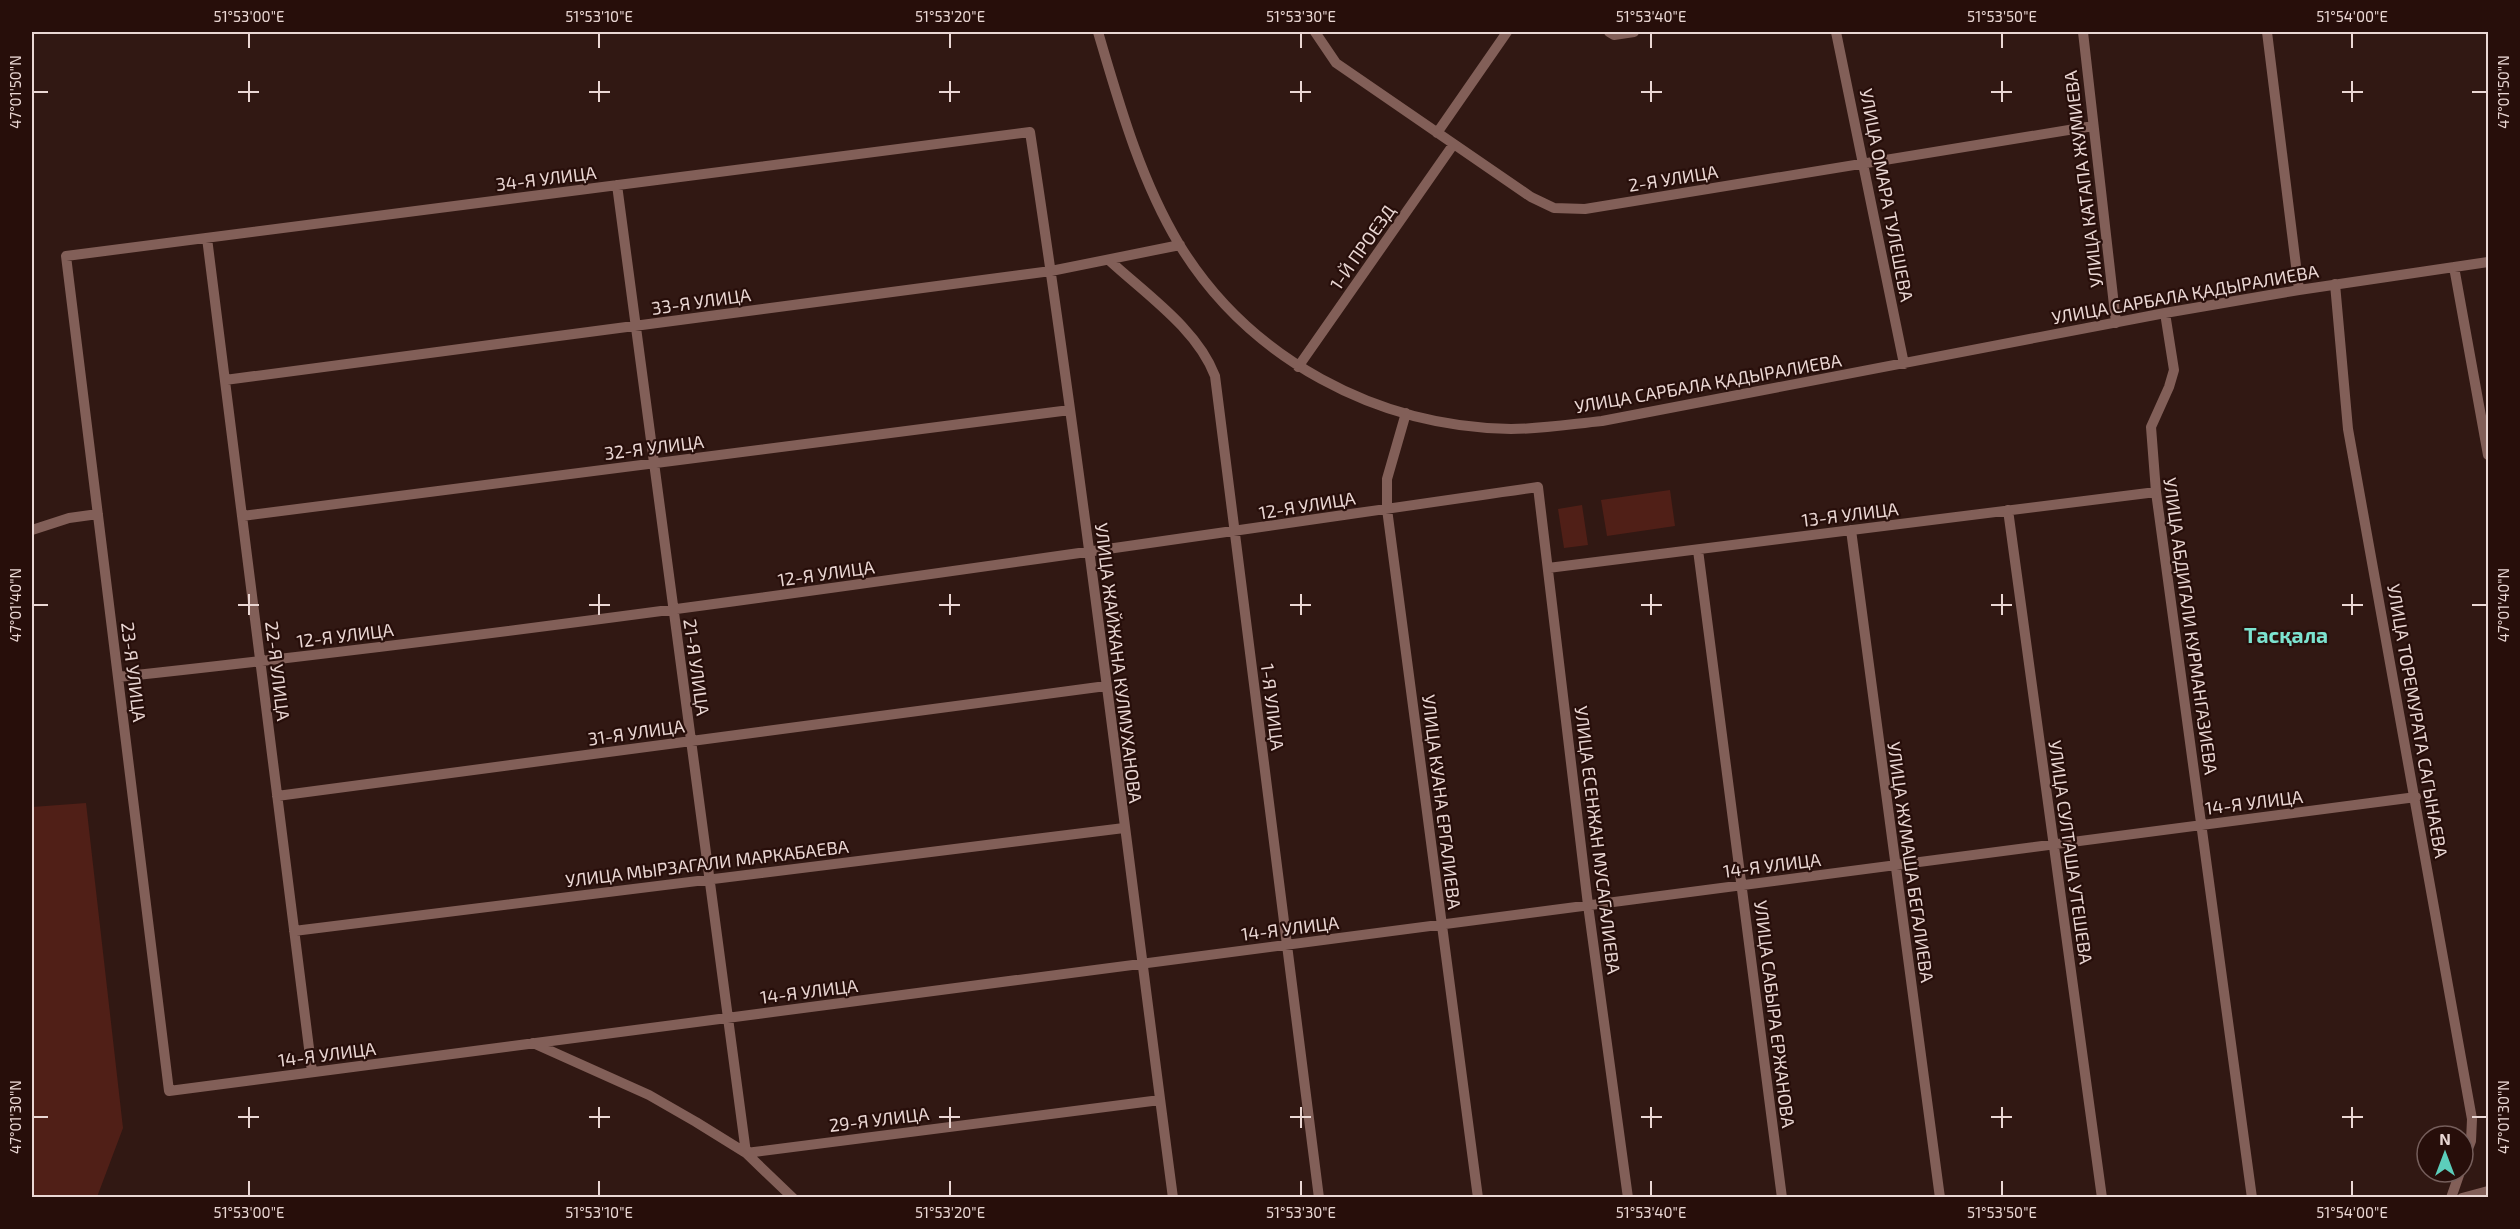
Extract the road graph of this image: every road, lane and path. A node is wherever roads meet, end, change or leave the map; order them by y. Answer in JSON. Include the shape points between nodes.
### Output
{"nodes":[{"id":1,"x":1098,"y":32,"type":"edge"},
{"id":2,"x":1315,"y":32,"type":"edge"},
{"id":3,"x":1507,"y":32,"type":"edge"},
{"id":4,"x":1609,"y":32,"type":"edge"},
{"id":5,"x":1634,"y":32,"type":"edge"},
{"id":6,"x":1836,"y":32,"type":"edge"},
{"id":7,"x":2083,"y":32,"type":"edge"},
{"id":8,"x":2267,"y":32,"type":"edge"},
{"id":9,"x":2093,"y":126,"type":"junction"},
{"id":10,"x":1030,"y":132,"type":"joint"},
{"id":11,"x":1437,"y":133,"type":"junction"},
{"id":12,"x":1453,"y":145,"type":"junction"},
{"id":13,"x":1865,"y":164,"type":"junction"},
{"id":14,"x":617,"y":185,"type":"junction"},
{"id":15,"x":207,"y":238,"type":"junction"},
{"id":16,"x":1180,"y":245,"type":"junction"},
{"id":17,"x":66,"y":256,"type":"joint"},
{"id":18,"x":1110,"y":261,"type":"junction"},
{"id":19,"x":2488,"y":262,"type":"edge"},
{"id":20,"x":2454,"y":267,"type":"junction"},
{"id":21,"x":1051,"y":271,"type":"junction"},
{"id":22,"x":2335,"y":284,"type":"junction"},
{"id":23,"x":2299,"y":290,"type":"junction"},
{"id":24,"x":2165,"y":313,"type":"junction"},
{"id":25,"x":2116,"y":323,"type":"junction"},
{"id":26,"x":636,"y":327,"type":"junction"},
{"id":27,"x":1904,"y":364,"type":"junction"},
{"id":28,"x":1298,"y":368,"type":"junction"},
{"id":29,"x":225,"y":380,"type":"junction"},
{"id":30,"x":1070,"y":410,"type":"junction"},
{"id":31,"x":1406,"y":412,"type":"junction"},
{"id":32,"x":2488,"y":455,"type":"edge"},
{"id":33,"x":654,"y":464,"type":"junction"},
{"id":34,"x":1538,"y":487,"type":"joint"},
{"id":35,"x":2156,"y":492,"type":"junction"},
{"id":36,"x":1387,"y":509,"type":"junction"},
{"id":37,"x":2008,"y":510,"type":"junction"},
{"id":38,"x":98,"y":514,"type":"junction"},
{"id":39,"x":242,"y":516,"type":"junction"},
{"id":40,"x":32,"y":530,"type":"edge"},
{"id":41,"x":1851,"y":530,"type":"junction"},
{"id":42,"x":1235,"y":533,"type":"junction"},
{"id":43,"x":1698,"y":549,"type":"junction"},
{"id":44,"x":1089,"y":554,"type":"junction"},
{"id":45,"x":1548,"y":568,"type":"junction"},
{"id":46,"x":673,"y":610,"type":"junction"},
{"id":47,"x":260,"y":662,"type":"junction"},
{"id":48,"x":118,"y":677,"type":"junction"},
{"id":49,"x":1106,"y":686,"type":"junction"},
{"id":50,"x":690,"y":741,"type":"junction"},
{"id":51,"x":277,"y":796,"type":"junction"},
{"id":52,"x":2416,"y":797,"type":"junction"},
{"id":53,"x":2201,"y":825,"type":"junction"},
{"id":54,"x":1124,"y":828,"type":"junction"},
{"id":55,"x":2054,"y":845,"type":"junction"},
{"id":56,"x":1894,"y":866,"type":"junction"},
{"id":57,"x":709,"y":880,"type":"junction"},
{"id":58,"x":1742,"y":885,"type":"junction"},
{"id":59,"x":1588,"y":905,"type":"junction"},
{"id":60,"x":1442,"y":925,"type":"junction"},
{"id":61,"x":294,"y":931,"type":"junction"},
{"id":62,"x":1286,"y":945,"type":"junction"},
{"id":63,"x":1143,"y":964,"type":"junction"},
{"id":64,"x":727,"y":1018,"type":"junction"},
{"id":65,"x":533,"y":1043,"type":"junction"},
{"id":66,"x":312,"y":1072,"type":"junction"},
{"id":67,"x":169,"y":1091,"type":"joint"},
{"id":68,"x":1160,"y":1100,"type":"junction"},
{"id":69,"x":2472,"y":1124,"type":"edge"},
{"id":70,"x":746,"y":1153,"type":"junction"},
{"id":71,"x":2488,"y":1191,"type":"edge"},
{"id":72,"x":793,"y":1197,"type":"edge"},
{"id":73,"x":1173,"y":1197,"type":"edge"},
{"id":74,"x":1318,"y":1197,"type":"edge"},
{"id":75,"x":1478,"y":1197,"type":"edge"},
{"id":76,"x":1628,"y":1197,"type":"edge"},
{"id":77,"x":1782,"y":1197,"type":"edge"},
{"id":78,"x":1940,"y":1197,"type":"edge"},
{"id":79,"x":2102,"y":1197,"type":"edge"},
{"id":80,"x":2252,"y":1197,"type":"edge"},
{"id":81,"x":2462,"y":1197,"type":"edge"}],
"edges":[{"from":1,"to":16,"type":"street","name":"УЛИЦА САРБАЛА ҚАДЫРАЛИЕВА","via":[[1151,190]]},
{"from":2,"to":11,"type":"street","name":"2-Я УЛИЦА","via":[[1336,63]]},
{"from":3,"to":11,"type":"street"},
{"from":4,"to":5,"type":"street"},
{"from":6,"to":13,"type":"street","name":"УЛИЦА ОМАРА ТУЛЕШЕВА"},
{"from":7,"to":9,"type":"street","name":"УЛИЦА КАТАПА ЖУМИЕВА"},
{"from":8,"to":23,"type":"street"},
{"from":9,"to":13,"type":"street","name":"2-Я УЛИЦА"},
{"from":9,"to":25,"type":"street","name":"УЛИЦА КАТАПА ЖУМИЕВА"},
{"from":10,"to":14,"type":"street","name":"34-Я УЛИЦА"},
{"from":10,"to":21,"type":"street","name":"УЛИЦА ЖАЙЖАНА КУЛМУХАНОВА"},
{"from":11,"to":12,"type":"street","name":"2-Я УЛИЦА"},
{"from":12,"to":13,"type":"street","name":"2-Я УЛИЦА","via":[[1531,197],[1554,208],[1575,209]]},
{"from":12,"to":28,"type":"street","name":"1-Й ПРОЕЗД"},
{"from":13,"to":27,"type":"street","name":"УЛИЦА ОМАРА ТУЛЕШЕВА"},
{"from":14,"to":15,"type":"street","name":"34-Я УЛИЦА"},
{"from":14,"to":26,"type":"street","name":"21-Я УЛИЦА"},
{"from":15,"to":17,"type":"street","name":"34-Я УЛИЦА"},
{"from":15,"to":29,"type":"street","name":"22-Я УЛИЦА"},
{"from":16,"to":18,"type":"street","name":"33-Я УЛИЦА"},
{"from":16,"to":28,"type":"street","name":"УЛИЦА САРБАЛА ҚАДЫРАЛИЕВА","via":[[1235,314]]},
{"from":17,"to":38,"type":"street","name":"23-Я УЛИЦА"},
{"from":18,"to":21,"type":"street","name":"33-Я УЛИЦА"},
{"from":18,"to":42,"type":"street","name":"1-Я УЛИЦА","via":[[1207,355],[1215,376]]},
{"from":19,"to":20,"type":"street","name":"УЛИЦА САРБАЛА ҚАДЫРАЛИЕВА"},
{"from":20,"to":22,"type":"street","name":"УЛИЦА САРБАЛА ҚАДЫРАЛИЕВА"},
{"from":20,"to":32,"type":"street"},
{"from":21,"to":26,"type":"street","name":"33-Я УЛИЦА"},
{"from":21,"to":30,"type":"street","name":"УЛИЦА ЖАЙЖАНА КУЛМУХАНОВА"},
{"from":22,"to":23,"type":"street","name":"УЛИЦА САРБАЛА ҚАДЫРАЛИЕВА"},
{"from":22,"to":52,"type":"street","name":"УЛИЦА ТОРЕМУРАТА САГЫНАЕВА","via":[[2348,429]]},
{"from":23,"to":24,"type":"street","name":"УЛИЦА САРБАЛА ҚАДЫРАЛИЕВА"},
{"from":24,"to":25,"type":"street","name":"УЛИЦА САРБАЛА ҚАДЫРАЛИЕВА"},
{"from":24,"to":35,"type":"street","name":"УЛИЦА АБДИГАЛИ КУРМАНГАЗИЕВА","via":[[2174,370],[2151,427]]},
{"from":25,"to":27,"type":"street","name":"УЛИЦА САРБАЛА ҚАДЫРАЛИЕВА"},
{"from":26,"to":29,"type":"street","name":"33-Я УЛИЦА"},
{"from":26,"to":33,"type":"street","name":"21-Я УЛИЦА"},
{"from":27,"to":31,"type":"street","name":"УЛИЦА САРБАЛА ҚАДЫРАЛИЕВА","via":[[1602,421],[1512,429],[1466,426]]},
{"from":28,"to":31,"type":"street","name":"УЛИЦА САРБАЛА ҚАДЫРАЛИЕВА","via":[[1352,395]]},
{"from":29,"to":39,"type":"street","name":"22-Я УЛИЦА"},
{"from":30,"to":33,"type":"street","name":"32-Я УЛИЦА"},
{"from":30,"to":44,"type":"street","name":"УЛИЦА ЖАЙЖАНА КУЛМУХАНОВА"},
{"from":31,"to":36,"type":"street","name":"УЛИЦА КУАНА ЕРГАЛИЕВА","via":[[1387,479]]},
{"from":33,"to":39,"type":"street","name":"32-Я УЛИЦА"},
{"from":33,"to":46,"type":"street","name":"21-Я УЛИЦА"},
{"from":34,"to":36,"type":"street","name":"12-Я УЛИЦА"},
{"from":34,"to":45,"type":"street","name":"УЛИЦА ЕСЕНЖАН МУСАГАЛИЕВА"},
{"from":35,"to":37,"type":"street","name":"13-Я УЛИЦА"},
{"from":35,"to":53,"type":"street","name":"УЛИЦА АБДИГАЛИ КУРМАНГАЗИЕВА"},
{"from":36,"to":42,"type":"street","name":"12-Я УЛИЦА"},
{"from":36,"to":60,"type":"street","name":"УЛИЦА КУАНА ЕРГАЛИЕВА"},
{"from":37,"to":41,"type":"street","name":"13-Я УЛИЦА"},
{"from":37,"to":55,"type":"street","name":"УЛИЦА СУЛТАША УТЕШЕВА"},
{"from":38,"to":40,"type":"street"},
{"from":38,"to":48,"type":"street","name":"23-Я УЛИЦА"},
{"from":39,"to":47,"type":"street","name":"22-Я УЛИЦА"},
{"from":41,"to":43,"type":"street","name":"13-Я УЛИЦА"},
{"from":41,"to":56,"type":"street","name":"УЛИЦА ЖУМАША БЕГАЛИЕВА"},
{"from":42,"to":44,"type":"street","name":"12-Я УЛИЦА"},
{"from":42,"to":62,"type":"street","name":"1-Я УЛИЦА"},
{"from":43,"to":45,"type":"street","name":"13-Я УЛИЦА"},
{"from":43,"to":58,"type":"street","name":"УЛИЦА САБЫРА ЕРЖАНОВА"},
{"from":44,"to":46,"type":"street","name":"12-Я УЛИЦА"},
{"from":44,"to":49,"type":"street","name":"УЛИЦА ЖАЙЖАНА КУЛМУХАНОВА"},
{"from":45,"to":59,"type":"street","name":"УЛИЦА ЕСЕНЖАН МУСАГАЛИЕВА"},
{"from":46,"to":47,"type":"street","name":"12-Я УЛИЦА"},
{"from":46,"to":50,"type":"street","name":"21-Я УЛИЦА"},
{"from":47,"to":48,"type":"street","name":"12-Я УЛИЦА"},
{"from":47,"to":51,"type":"street","name":"22-Я УЛИЦА"},
{"from":48,"to":67,"type":"street","name":"23-Я УЛИЦА"},
{"from":49,"to":50,"type":"street","name":"31-Я УЛИЦА"},
{"from":49,"to":54,"type":"street","name":"УЛИЦА ЖАЙЖАНА КУЛМУХАНОВА"},
{"from":50,"to":51,"type":"street","name":"31-Я УЛИЦА"},
{"from":50,"to":57,"type":"street","name":"21-Я УЛИЦА"},
{"from":51,"to":61,"type":"street","name":"22-Я УЛИЦА"},
{"from":52,"to":53,"type":"street","name":"14-Я УЛИЦА"},
{"from":52,"to":69,"type":"street","name":"УЛИЦА ТОРЕМУРАТА САГЫНАЕВА"},
{"from":53,"to":55,"type":"street","name":"14-Я УЛИЦА"},
{"from":53,"to":80,"type":"street","name":"УЛИЦА АБДИГАЛИ КУРМАНГАЗИЕВА"},
{"from":54,"to":57,"type":"street","name":"УЛИЦА МЫРЗАГАЛИ МАРКАБАЕВА"},
{"from":54,"to":63,"type":"street","name":"УЛИЦА ЖАЙЖАНА КУЛМУХАНОВА"},
{"from":55,"to":56,"type":"street","name":"14-Я УЛИЦА"},
{"from":55,"to":79,"type":"street","name":"УЛИЦА СУЛТАША УТЕШЕВА"},
{"from":56,"to":58,"type":"street","name":"14-Я УЛИЦА"},
{"from":56,"to":78,"type":"street","name":"УЛИЦА ЖУМАША БЕГАЛИЕВА"},
{"from":57,"to":61,"type":"street","name":"УЛИЦА МЫРЗАГАЛИ МАРКАБАЕВА"},
{"from":57,"to":64,"type":"street","name":"21-Я УЛИЦА"},
{"from":58,"to":59,"type":"street","name":"14-Я УЛИЦА"},
{"from":58,"to":77,"type":"street","name":"УЛИЦА САБЫРА ЕРЖАНОВА"},
{"from":59,"to":60,"type":"street","name":"14-Я УЛИЦА"},
{"from":59,"to":76,"type":"street","name":"УЛИЦА ЕСЕНЖАН МУСАГАЛИЕВА"},
{"from":60,"to":62,"type":"street","name":"14-Я УЛИЦА"},
{"from":60,"to":75,"type":"street","name":"УЛИЦА КУАНА ЕРГАЛИЕВА"},
{"from":61,"to":66,"type":"street","name":"22-Я УЛИЦА"},
{"from":62,"to":63,"type":"street","name":"14-Я УЛИЦА"},
{"from":62,"to":74,"type":"street","name":"1-Я УЛИЦА"},
{"from":63,"to":64,"type":"street","name":"14-Я УЛИЦА"},
{"from":63,"to":68,"type":"street","name":"УЛИЦА ЖАЙЖАНА КУЛМУХАНОВА"},
{"from":64,"to":65,"type":"street","name":"14-Я УЛИЦА"},
{"from":64,"to":70,"type":"street","name":"21-Я УЛИЦА"},
{"from":65,"to":66,"type":"street","name":"14-Я УЛИЦА"},
{"from":65,"to":70,"type":"street","via":[[649,1095]]},
{"from":66,"to":67,"type":"street","name":"14-Я УЛИЦА"},
{"from":68,"to":70,"type":"street","name":"29-Я УЛИЦА"},
{"from":68,"to":73,"type":"street","name":"УЛИЦА ЖАЙЖАНА КУЛМУХАНОВА"},
{"from":70,"to":72,"type":"street"},
{"from":71,"to":81,"type":"street"}]}
